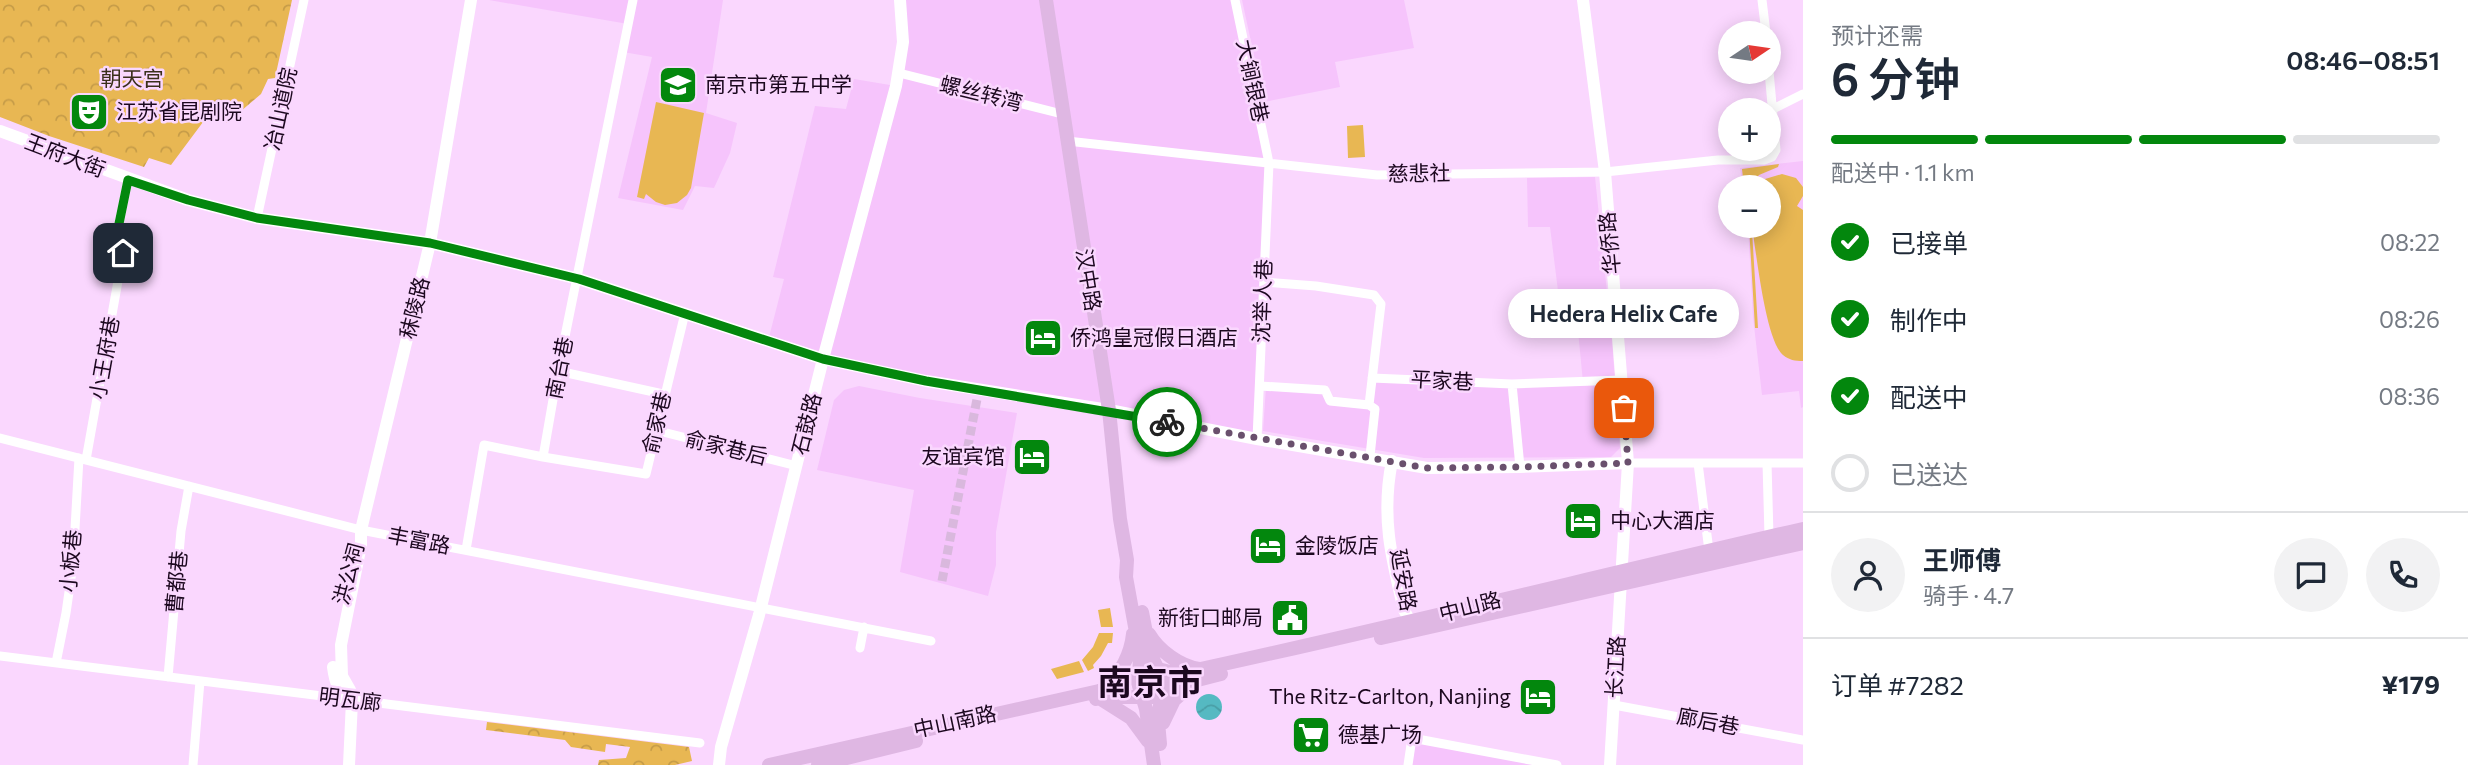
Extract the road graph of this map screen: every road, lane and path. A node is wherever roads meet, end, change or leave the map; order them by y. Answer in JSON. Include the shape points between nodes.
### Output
{"nodes":[{"id":1,"x":304,"y":0,"type":"edge"},
{"id":2,"x":471,"y":0,"type":"edge"},
{"id":3,"x":633,"y":0,"type":"edge"},
{"id":4,"x":900,"y":0,"type":"edge"},
{"id":5,"x":1046,"y":0,"type":"edge"},
{"id":6,"x":1235,"y":0,"type":"edge"},
{"id":7,"x":1583,"y":0,"type":"edge"},
{"id":8,"x":1762,"y":0,"type":"edge"},
{"id":9,"x":1765,"y":21,"type":"edge"},
{"id":10,"x":899,"y":73,"type":"junction"},
{"id":11,"x":1803,"y":94,"type":"edge"},
{"id":12,"x":1781,"y":105,"type":"edge"},
{"id":13,"x":1062,"y":114,"type":"junction"},
{"id":14,"x":0,"y":131,"type":"edge"},
{"id":15,"x":1067,"y":141,"type":"junction"},
{"id":16,"x":1718,"y":160,"type":"edge"},
{"id":17,"x":1269,"y":163,"type":"junction"},
{"id":18,"x":1605,"y":172,"type":"junction"},
{"id":19,"x":128,"y":180,"type":"junction"},
{"id":20,"x":257,"y":218,"type":"junction"},
{"id":21,"x":430,"y":243,"type":"junction"},
{"id":22,"x":579,"y":279,"type":"junction"},
{"id":23,"x":1264,"y":282,"type":"junction"},
{"id":24,"x":685,"y":313,"type":"junction"},
{"id":25,"x":823,"y":359,"type":"junction"},
{"id":26,"x":558,"y":371,"type":"junction"},
{"id":27,"x":1372,"y":378,"type":"junction"},
{"id":28,"x":1622,"y":380,"type":"junction"},
{"id":29,"x":1512,"y":384,"type":"junction"},
{"id":30,"x":1260,"y":386,"type":"junction"},
{"id":31,"x":663,"y":394,"type":"junction"},
{"id":32,"x":1369,"y":405,"type":"junction"},
{"id":33,"x":1109,"y":411,"type":"junction"},
{"id":34,"x":655,"y":430,"type":"junction"},
{"id":35,"x":0,"y":438,"type":"edge"},
{"id":36,"x":1257,"y":439,"type":"junction"},
{"id":37,"x":1370,"y":456,"type":"junction"},
{"id":38,"x":543,"y":457,"type":"junction"},
{"id":39,"x":83,"y":459,"type":"junction"},
{"id":40,"x":1392,"y":461,"type":"junction"},
{"id":41,"x":1628,"y":463,"type":"junction"},
{"id":42,"x":1698,"y":463,"type":"junction"},
{"id":43,"x":1767,"y":463,"type":"junction"},
{"id":44,"x":1803,"y":463,"type":"edge"},
{"id":45,"x":797,"y":466,"type":"junction"},
{"id":46,"x":1520,"y":467,"type":"junction"},
{"id":47,"x":189,"y":486,"type":"junction"},
{"id":48,"x":1803,"y":529,"type":"edge"},
{"id":49,"x":361,"y":530,"type":"junction"},
{"id":50,"x":1769,"y":536,"type":"junction"},
{"id":51,"x":1803,"y":543,"type":"edge"},
{"id":52,"x":466,"y":550,"type":"junction"},
{"id":53,"x":1709,"y":551,"type":"junction"},
{"id":54,"x":1622,"y":577,"type":"junction"},
{"id":55,"x":761,"y":606,"type":"junction"},
{"id":56,"x":1410,"y":621,"type":"junction"},
{"id":57,"x":1139,"y":624,"type":"junction"},
{"id":58,"x":864,"y":627,"type":"junction"},
{"id":59,"x":931,"y":641,"type":"dead end"},
{"id":60,"x":860,"y":648,"type":"dead end"},
{"id":61,"x":0,"y":656,"type":"edge"},
{"id":62,"x":56,"y":663,"type":"junction"},
{"id":63,"x":1202,"y":674,"type":"junction"},
{"id":64,"x":1138,"y":675,"type":"junction"},
{"id":65,"x":168,"y":677,"type":"junction"},
{"id":66,"x":200,"y":681,"type":"junction"},
{"id":67,"x":1156,"y":687,"type":"junction"},
{"id":68,"x":1099,"y":695,"type":"junction"},
{"id":69,"x":352,"y":701,"type":"junction"},
{"id":70,"x":1614,"y":705,"type":"junction"},
{"id":71,"x":1803,"y":740,"type":"edge"},
{"id":72,"x":700,"y":743,"type":"dead end"},
{"id":73,"x":1156,"y":746,"type":"junction"},
{"id":74,"x":854,"y":761,"type":"edge"},
{"id":75,"x":1525,"y":762,"type":"edge"},
{"id":76,"x":193,"y":765,"type":"edge"},
{"id":77,"x":349,"y":765,"type":"edge"},
{"id":78,"x":719,"y":765,"type":"edge"},
{"id":79,"x":769,"y":765,"type":"edge"},
{"id":80,"x":818,"y":765,"type":"edge"},
{"id":81,"x":1154,"y":765,"type":"edge"},
{"id":82,"x":1163,"y":765,"type":"edge"},
{"id":83,"x":1408,"y":765,"type":"edge"},
{"id":84,"x":1558,"y":765,"type":"edge"},
{"id":85,"x":1610,"y":765,"type":"edge"}],
"edges":[{"from":1,"to":20,"type":"street","name":"冶山道院"},
{"from":2,"to":21,"type":"street","name":"秣陵路"},
{"from":3,"to":22,"type":"street","name":"南台巷"},
{"from":4,"to":10,"type":"street","name":"石鼓路","via":[[903,42]]},
{"from":5,"to":13,"type":"main road","name":"汉中路"},
{"from":6,"to":17,"type":"street","name":"大锏银巷"},
{"from":7,"to":18,"type":"street","name":"华侨路"},
{"from":8,"to":9,"type":"street"},
{"from":10,"to":13,"type":"street","name":"螺丝转湾"},
{"from":10,"to":25,"type":"street","name":"石鼓路"},
{"from":11,"to":12,"type":"street"},
{"from":13,"to":15,"type":"main road","name":"汉中路"},
{"from":14,"to":19,"type":"street","name":"王府大街"},
{"from":15,"to":17,"type":"street","name":"慈悲社"},
{"from":15,"to":33,"type":"main road","name":"汉中路"},
{"from":16,"to":18,"type":"street","name":"慈悲社"},
{"from":17,"to":18,"type":"street","name":"慈悲社","via":[[1377,175]]},
{"from":17,"to":23,"type":"street","name":"沈举人巷"},
{"from":18,"to":28,"type":"street","name":"华侨路"},
{"from":19,"to":20,"type":"street","name":"王府大街"},
{"from":19,"to":39,"type":"street","name":"小王府巷","via":[[114,248],[123,253]]},
{"from":20,"to":21,"type":"street","name":"王府大街"},
{"from":21,"to":22,"type":"street","name":"王府大街"},
{"from":21,"to":49,"type":"street","name":"秣陵路"},
{"from":22,"to":24,"type":"street","name":"王府大街"},
{"from":22,"to":26,"type":"street","name":"南台巷"},
{"from":23,"to":27,"type":"street","via":[[1374,295],[1381,304]]},
{"from":23,"to":30,"type":"street","name":"沈举人巷"},
{"from":24,"to":25,"type":"street","name":"王府大街"},
{"from":24,"to":31,"type":"street","name":"俞家巷"},
{"from":25,"to":33,"type":"street","name":"王府大街","via":[[978,394]]},
{"from":25,"to":45,"type":"street","name":"石鼓路"},
{"from":26,"to":31,"type":"street"},
{"from":26,"to":38,"type":"street","name":"南台巷"},
{"from":27,"to":29,"type":"street","name":"平家巷"},
{"from":27,"to":32,"type":"street"},
{"from":28,"to":29,"type":"street","name":"平家巷"},
{"from":28,"to":41,"type":"street","name":"华侨路"},
{"from":29,"to":46,"type":"street"},
{"from":30,"to":32,"type":"street","via":[[1325,390],[1330,401]]},
{"from":30,"to":36,"type":"street","name":"沈举人巷"},
{"from":31,"to":34,"type":"street","name":"俞家巷"},
{"from":32,"to":37,"type":"street","via":[[1375,409]]},
{"from":33,"to":36,"type":"street","name":"王府大街"},
{"from":33,"to":57,"type":"main road","name":"汉中路","via":[[1120,519],[1127,560],[1135,575]]},
{"from":34,"to":38,"type":"street","name":"俞家巷","via":[[646,474]]},
{"from":34,"to":45,"type":"street","name":"俞家巷后"},
{"from":35,"to":39,"type":"street","name":"丰富路"},
{"from":36,"to":37,"type":"street","name":"王府大街"},
{"from":37,"to":40,"type":"street","name":"王府大街"},
{"from":38,"to":52,"type":"street","via":[[484,445]]},
{"from":39,"to":47,"type":"street","name":"丰富路"},
{"from":39,"to":62,"type":"street","name":"小板巷","via":[[73,564]]},
{"from":40,"to":46,"type":"street","name":"王府大街","via":[[1427,468]]},
{"from":40,"to":56,"type":"street","name":"延安路","via":[[1397,478],[1395,536]]},
{"from":41,"to":42,"type":"street"},
{"from":41,"to":46,"type":"street","name":"王府大街"},
{"from":41,"to":54,"type":"street","name":"华侨路"},
{"from":42,"to":43,"type":"street"},
{"from":42,"to":53,"type":"street"},
{"from":43,"to":44,"type":"street"},
{"from":43,"to":50,"type":"street"},
{"from":45,"to":55,"type":"street","name":"石鼓路"},
{"from":47,"to":49,"type":"street","name":"丰富路"},
{"from":47,"to":65,"type":"street","name":"曹都巷"},
{"from":48,"to":50,"type":"main road","name":"中山路"},
{"from":49,"to":52,"type":"street","name":"丰富路"},
{"from":49,"to":69,"type":"street","name":"洪公祠","via":[[341,645],[342,676]]},
{"from":50,"to":53,"type":"main road","name":"中山路"},
{"from":51,"to":54,"type":"main road","name":"中山路"},
{"from":52,"to":55,"type":"street","name":"丰富路"},
{"from":53,"to":54,"type":"main road","name":"中山路"},
{"from":54,"to":56,"type":"main road","name":"中山路"},
{"from":54,"to":63,"type":"main road","name":"中山路"},
{"from":54,"to":70,"type":"street","name":"长江路"},
{"from":55,"to":58,"type":"street","name":"丰富路"},
{"from":55,"to":78,"type":"street","name":"石鼓路"},
{"from":56,"to":63,"type":"main road","name":"中山路"},
{"from":57,"to":63,"type":"main road","via":[[1160,648]]},
{"from":57,"to":64,"type":"main road","name":"汉中路"},
{"from":57,"to":67,"type":"main road","name":"汉中路"},
{"from":57,"to":68,"type":"main road","via":[[1129,655]]},
{"from":58,"to":59,"type":"street","name":"丰富路"},
{"from":58,"to":60,"type":"street"},
{"from":61,"to":62,"type":"street","name":"明瓦廊"},
{"from":62,"to":65,"type":"street","name":"明瓦廊"},
{"from":63,"to":67,"type":"main road","name":"中山路","via":[[1174,686]]},
{"from":63,"to":67,"type":"main road","name":"中山路","via":[[1178,674]]},
{"from":63,"to":73,"type":"main road","via":[[1174,700],[1163,718]]},
{"from":64,"to":67,"type":"main road","name":"汉中路"},
{"from":64,"to":67,"type":"main road","name":"中山路","via":[[1147,669]]},
{"from":64,"to":68,"type":"main road","name":"中山南路"},
{"from":65,"to":66,"type":"street","name":"明瓦廊"},
{"from":66,"to":69,"type":"street","name":"明瓦廊"},
{"from":66,"to":76,"type":"street"},
{"from":67,"to":68,"type":"main road","name":"中山南路"},
{"from":67,"to":73,"type":"main road"},
{"from":67,"to":73,"type":"main road"},
{"from":68,"to":73,"type":"main road","via":[[1131,718]]},
{"from":68,"to":74,"type":"main road","name":"中山南路"},
{"from":68,"to":79,"type":"main road","name":"中山南路"},
{"from":69,"to":72,"type":"street","name":"明瓦廊"},
{"from":69,"to":77,"type":"street"},
{"from":70,"to":71,"type":"street","name":"廊后巷"},
{"from":70,"to":85,"type":"street","name":"长江路"},
{"from":73,"to":81,"type":"main road"},
{"from":73,"to":82,"type":"main road"},
{"from":74,"to":80,"type":"main road","name":"中山南路"},
{"from":75,"to":83,"type":"street","via":[[1412,738]]},
{"from":75,"to":84,"type":"street"}]}
